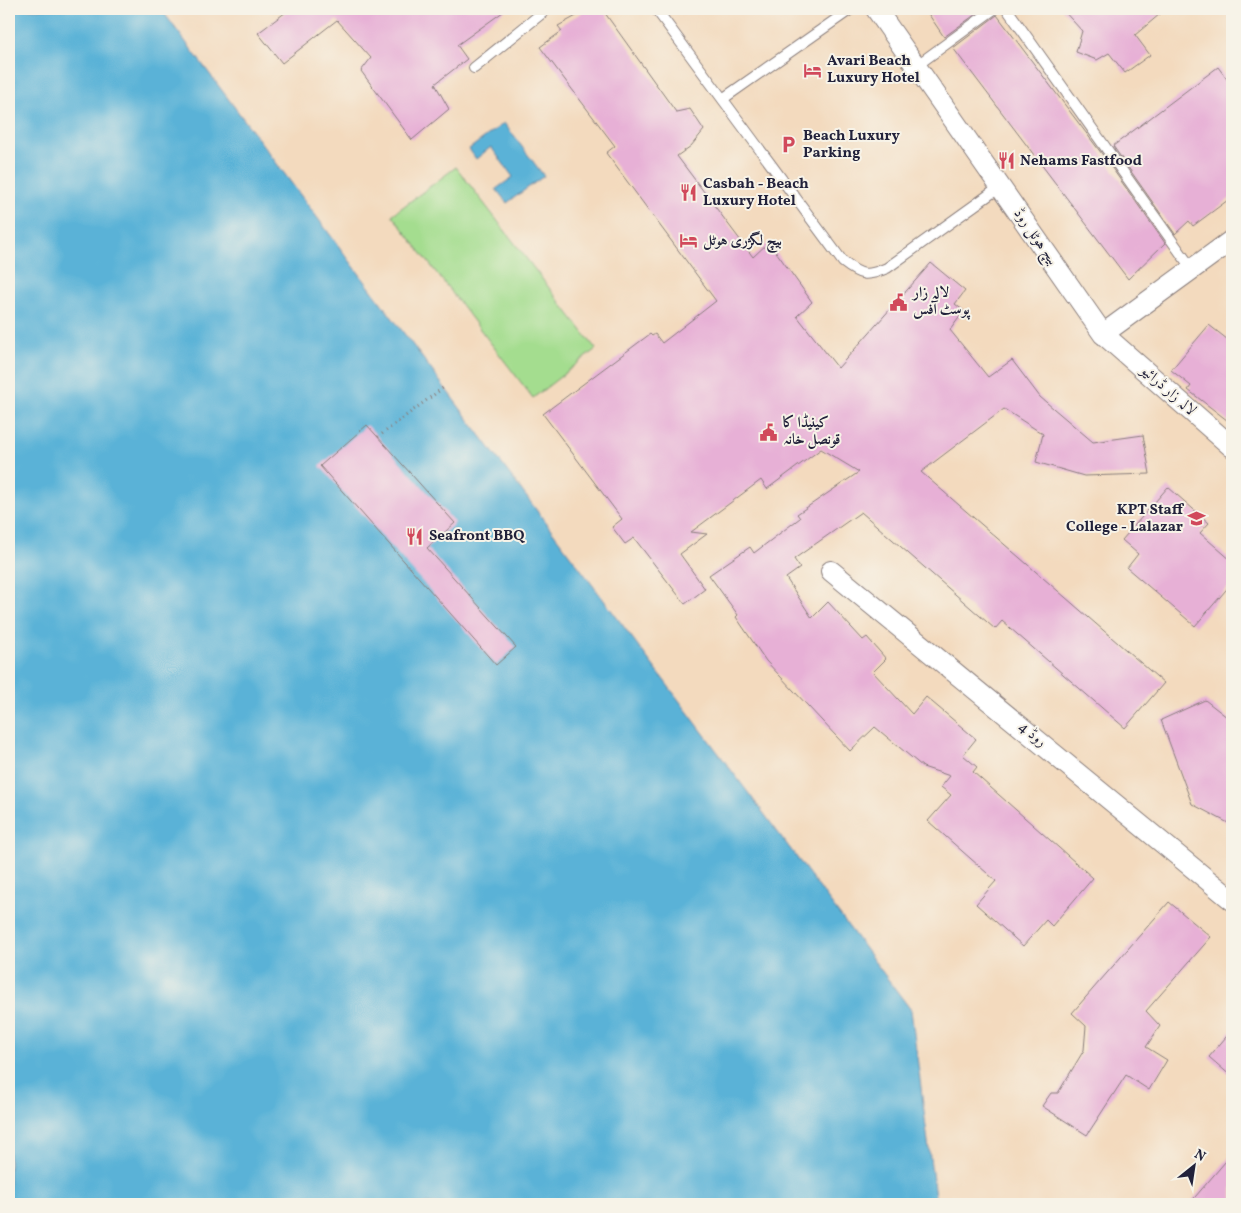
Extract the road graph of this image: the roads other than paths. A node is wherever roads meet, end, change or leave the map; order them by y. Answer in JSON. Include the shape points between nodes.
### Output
{"nodes":[{"id":1,"x":547,"y":9,"type":"edge"},
{"id":2,"x":656,"y":9,"type":"edge"},
{"id":3,"x":852,"y":9,"type":"edge"},
{"id":4,"x":876,"y":9,"type":"edge"},
{"id":5,"x":994,"y":9,"type":"edge"},
{"id":6,"x":1007,"y":9,"type":"edge"},
{"id":7,"x":916,"y":66,"type":"junction"},
{"id":8,"x":474,"y":68,"type":"dead end"},
{"id":9,"x":724,"y":98,"type":"junction"},
{"id":10,"x":1000,"y":187,"type":"junction"},
{"id":11,"x":1232,"y":240,"type":"edge"},
{"id":12,"x":1192,"y":269,"type":"junction"},
{"id":13,"x":1103,"y":334,"type":"junction"},
{"id":14,"x":1232,"y":447,"type":"edge"},
{"id":15,"x":831,"y":571,"type":"dead end"},
{"id":16,"x":1232,"y":900,"type":"edge"}],
"edges":[{"from":1,"to":8,"type":"lane"},
{"from":2,"to":9,"type":"lane"},
{"from":3,"to":9,"type":"lane"},
{"from":4,"to":7,"type":"street","name":"بیچ ہوٹل روڈ"},
{"from":5,"to":7,"type":"lane"},
{"from":6,"to":12,"type":"lane"},
{"from":7,"to":10,"type":"street","name":"بیچ ہوٹل روڈ"},
{"from":9,"to":10,"type":"lane","via":[[843,262],[856,272],[872,274],[887,268]]},
{"from":10,"to":13,"type":"street","name":"بیچ ہوٹل روڈ"},
{"from":11,"to":12,"type":"street"},
{"from":12,"to":13,"type":"street"},
{"from":13,"to":14,"type":"street","name":"لالہ زار ڈرائیو"},
{"from":15,"to":16,"type":"street","name":"روڈ 4"}]}
